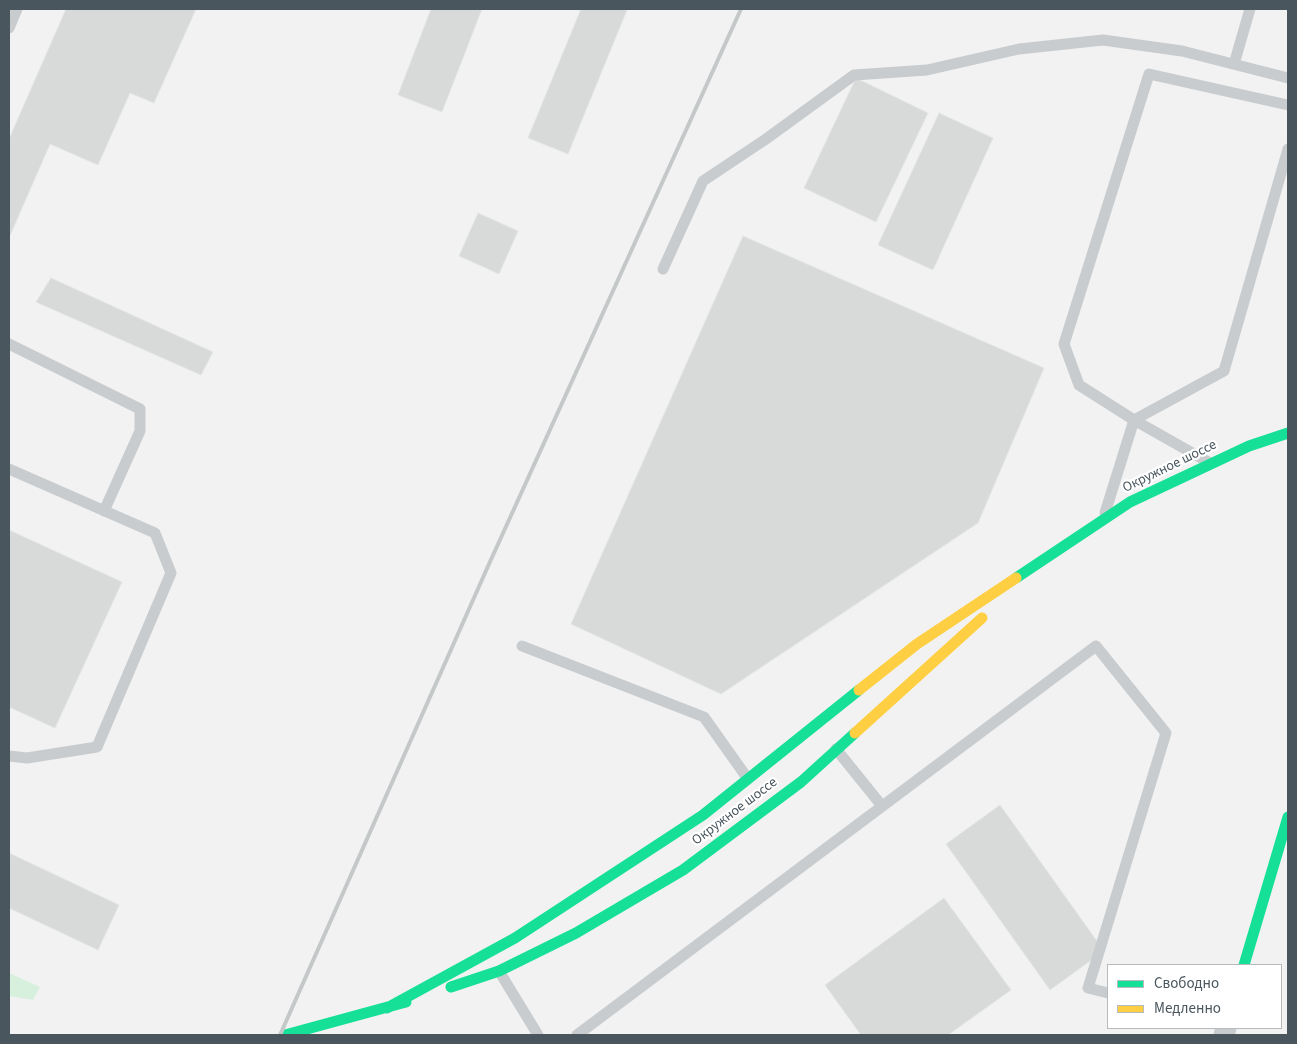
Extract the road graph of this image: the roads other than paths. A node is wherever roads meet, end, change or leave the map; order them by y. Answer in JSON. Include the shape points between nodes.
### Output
{"nodes":[{"id":1,"x":17,"y":9,"type":"edge"},
{"id":2,"x":1250,"y":9,"type":"edge"},
{"id":3,"x":9,"y":28,"type":"edge"},
{"id":4,"x":1234,"y":64,"type":"junction"},
{"id":5,"x":1288,"y":78,"type":"edge"},
{"id":6,"x":1288,"y":105,"type":"edge"},
{"id":7,"x":1288,"y":149,"type":"edge"},
{"id":8,"x":663,"y":269,"type":"dead end"},
{"id":9,"x":9,"y":344,"type":"edge"},
{"id":10,"x":1134,"y":420,"type":"junction"},
{"id":11,"x":1288,"y":433,"type":"edge"},
{"id":12,"x":1212,"y":463,"type":"junction"},
{"id":13,"x":9,"y":469,"type":"edge"},
{"id":14,"x":104,"y":510,"type":"junction"},
{"id":15,"x":1102,"y":522,"type":"junction"},
{"id":16,"x":1048,"y":558,"type":"junction"},
{"id":17,"x":522,"y":646,"type":"dead end"},
{"id":18,"x":836,"y":749,"type":"junction"},
{"id":19,"x":9,"y":756,"type":"edge"},
{"id":20,"x":748,"y":779,"type":"junction"},
{"id":21,"x":882,"y":806,"type":"junction"},
{"id":22,"x":1288,"y":817,"type":"edge"},
{"id":23,"x":1244,"y":964,"type":"edge"},
{"id":24,"x":499,"y":971,"type":"junction"},
{"id":25,"x":1107,"y":993,"type":"edge"},
{"id":26,"x":387,"y":1008,"type":"junction"},
{"id":27,"x":285,"y":1035,"type":"edge"},
{"id":28,"x":538,"y":1035,"type":"edge"},
{"id":29,"x":577,"y":1035,"type":"edge"}],
"edges":[{"from":1,"to":3,"type":"lane"},
{"from":2,"to":4,"type":"lane"},
{"from":4,"to":5,"type":"lane"},
{"from":4,"to":8,"type":"lane","via":[[1103,40],[1019,50],[927,70],[854,75],[703,181]]},
{"from":6,"to":10,"type":"lane","via":[[1149,74],[1064,344],[1079,385]]},
{"from":7,"to":10,"type":"lane","via":[[1224,371]]},
{"from":9,"to":14,"type":"lane","via":[[140,409],[140,431]]},
{"from":10,"to":12,"type":"lane"},
{"from":10,"to":15,"type":"lane"},
{"from":11,"to":12,"type":"main road","name":"Окружное шоссе"},
{"from":12,"to":15,"type":"main road","name":"Окружное шоссе","via":[[1130,502]]},
{"from":13,"to":14,"type":"lane"},
{"from":14,"to":19,"type":"lane","via":[[155,533],[171,573],[98,747],[28,758]]},
{"from":15,"to":16,"type":"main road","name":"Окружное шоссе"},
{"from":16,"to":18,"type":"main road","name":"Окружное шоссе"},
{"from":16,"to":20,"type":"main road","name":"Окружное шоссе","via":[[917,644]]},
{"from":17,"to":20,"type":"lane","via":[[704,717]]},
{"from":18,"to":21,"type":"lane"},
{"from":18,"to":24,"type":"main road","name":"Окружное шоссе","via":[[801,782],[683,870],[576,934]]},
{"from":20,"to":26,"type":"main road","name":"Окружное шоссе","via":[[703,815],[515,938]]},
{"from":21,"to":25,"type":"lane","via":[[1096,646],[1166,733],[1088,988]]},
{"from":21,"to":29,"type":"lane"},
{"from":22,"to":23,"type":"main road"},
{"from":24,"to":26,"type":"main road","name":"Окружное шоссе"},
{"from":24,"to":28,"type":"lane"},
{"from":26,"to":27,"type":"main road","name":"Окружное шоссе"}]}
